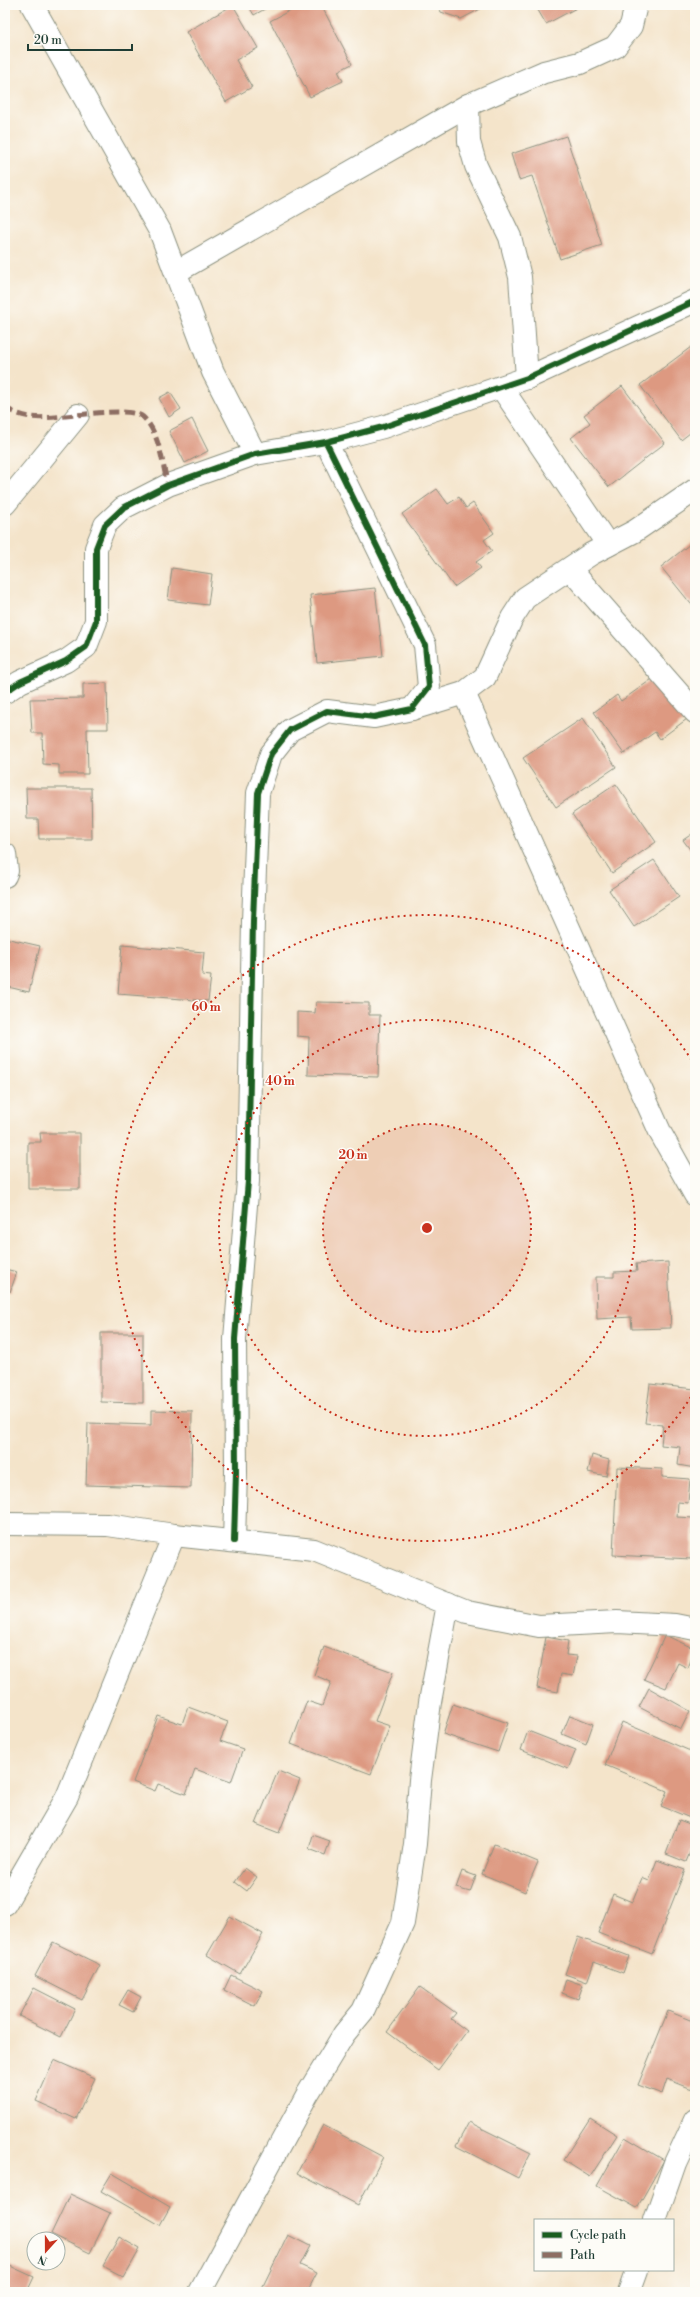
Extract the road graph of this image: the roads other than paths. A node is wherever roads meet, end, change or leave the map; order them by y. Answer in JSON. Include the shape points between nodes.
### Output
{"nodes":[{"id":1,"x":32,"y":5,"type":"edge"},
{"id":2,"x":636,"y":5,"type":"edge"},
{"id":3,"x":468,"y":105,"type":"junction"},
{"id":4,"x":176,"y":272,"type":"junction"},
{"id":5,"x":695,"y":301,"type":"edge"},
{"id":6,"x":527,"y":378,"type":"junction"},
{"id":7,"x":501,"y":387,"type":"junction"},
{"id":8,"x":78,"y":415,"type":"dead end"},
{"id":9,"x":326,"y":442,"type":"junction"},
{"id":10,"x":255,"y":454,"type":"junction"},
{"id":11,"x":695,"y":490,"type":"edge"},
{"id":12,"x":5,"y":504,"type":"edge"},
{"id":13,"x":608,"y":545,"type":"junction"},
{"id":14,"x":570,"y":569,"type":"junction"},
{"id":15,"x":5,"y":692,"type":"edge"},
{"id":16,"x":464,"y":693,"type":"junction"},
{"id":17,"x":412,"y":709,"type":"junction"},
{"id":18,"x":695,"y":712,"type":"edge"},
{"id":19,"x":5,"y":854,"type":"edge"},
{"id":20,"x":5,"y":876,"type":"edge"},
{"id":21,"x":695,"y":1195,"type":"edge"},
{"id":22,"x":5,"y":1524,"type":"edge"},
{"id":23,"x":174,"y":1536,"type":"junction"},
{"id":24,"x":234,"y":1541,"type":"junction"},
{"id":25,"x":448,"y":1604,"type":"junction"},
{"id":26,"x":695,"y":1628,"type":"edge"},
{"id":27,"x":5,"y":1904,"type":"edge"},
{"id":28,"x":695,"y":2120,"type":"edge"},
{"id":29,"x":655,"y":2219,"type":"edge"},
{"id":30,"x":637,"y":2271,"type":"edge"},
{"id":31,"x":200,"y":2292,"type":"edge"},
{"id":32,"x":629,"y":2292,"type":"edge"}],
"edges":[{"from":1,"to":4,"type":"street","via":[[160,231]]},
{"from":2,"to":3,"type":"street","via":[[631,26],[615,46],[580,63],[544,72]]},
{"from":3,"to":4,"type":"street"},
{"from":3,"to":6,"type":"street","via":[[468,142],[476,166],[510,237],[520,277]]},
{"from":4,"to":10,"type":"street","via":[[213,372]]},
{"from":5,"to":6,"type":"street"},
{"from":6,"to":7,"type":"street"},
{"from":7,"to":9,"type":"street","via":[[383,427]]},
{"from":7,"to":13,"type":"street"},
{"from":8,"to":12,"type":"street"},
{"from":9,"to":10,"type":"street"},
{"from":9,"to":17,"type":"street","via":[[425,645],[429,687]]},
{"from":10,"to":15,"type":"street","via":[[168,485],[123,508],[105,525],[96,548],[96,621],[86,646],[66,662],[20,682]]},
{"from":11,"to":13,"type":"street","via":[[635,531]]},
{"from":13,"to":14,"type":"street"},
{"from":14,"to":16,"type":"street","via":[[525,598],[512,618],[485,677]]},
{"from":14,"to":18,"type":"street"},
{"from":16,"to":17,"type":"street"},
{"from":16,"to":21,"type":"street","via":[[661,1134]]},
{"from":17,"to":24,"type":"street","via":[[374,718],[327,711],[290,730],[271,754],[258,793],[248,1181],[235,1339]]},
{"from":19,"to":20,"type":"street"},
{"from":22,"to":23,"type":"street","via":[[108,1525]]},
{"from":23,"to":24,"type":"street"},
{"from":23,"to":27,"type":"street","via":[[67,1797]]},
{"from":24,"to":25,"type":"street","via":[[314,1550]]},
{"from":25,"to":26,"type":"street","via":[[468,1612],[539,1626],[617,1622]]},
{"from":25,"to":31,"type":"street","via":[[430,1702],[415,1844],[402,1923],[363,2011],[344,2034],[308,2095]]},
{"from":28,"to":29,"type":"street","via":[[675,2163]]},
{"from":30,"to":32,"type":"street"}]}
